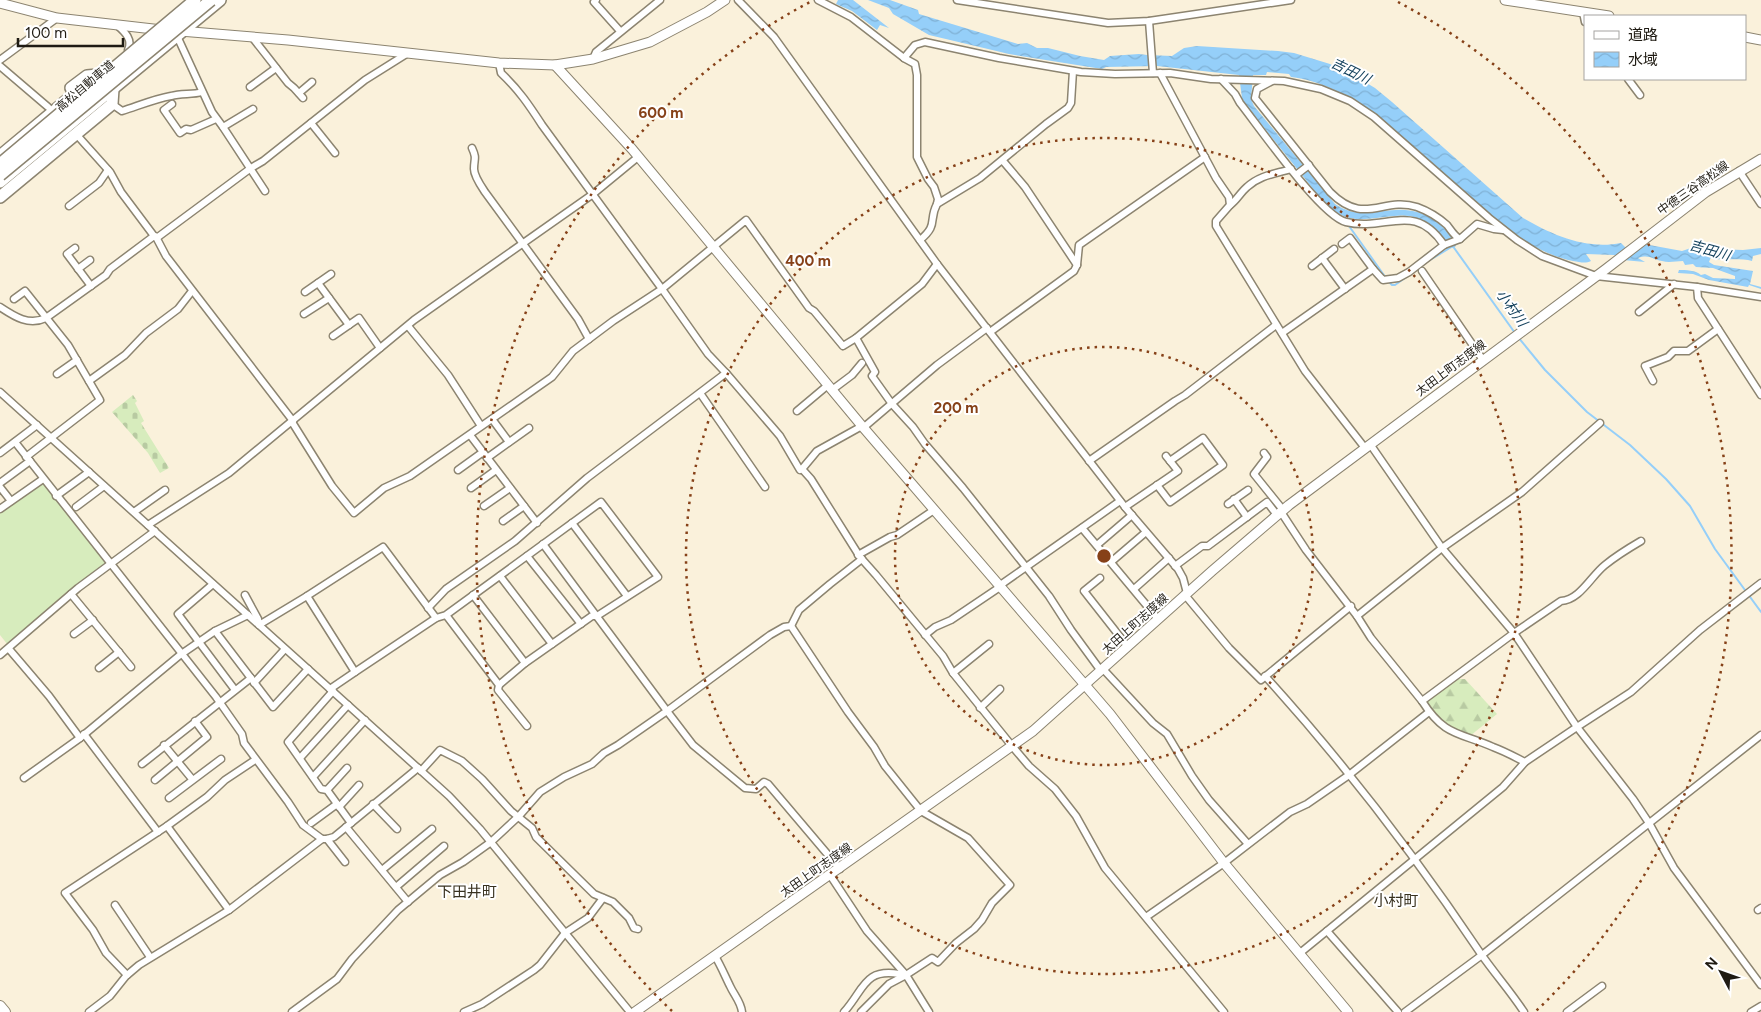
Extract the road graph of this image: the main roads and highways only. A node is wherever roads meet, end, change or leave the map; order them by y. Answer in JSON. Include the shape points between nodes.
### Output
{"nodes":[{"id":1,"x":187,"y":0,"type":"edge"},
{"id":2,"x":195,"y":0,"type":"edge"},
{"id":3,"x":211,"y":0,"type":"edge"},
{"id":4,"x":220,"y":0,"type":"edge"},
{"id":5,"x":98,"y":74,"type":"junction"},
{"id":6,"x":113,"y":89,"type":"junction"},
{"id":7,"x":0,"y":147,"type":"edge"},
{"id":8,"x":0,"y":156,"type":"edge"},
{"id":9,"x":0,"y":164,"type":"edge"},
{"id":10,"x":9,"y":178,"type":"edge"},
{"id":11,"x":0,"y":182,"type":"edge"},
{"id":12,"x":0,"y":197,"type":"edge"},
{"id":13,"x":0,"y":1006,"type":"edge"},
{"id":14,"x":5,"y":1012,"type":"edge"}],
"edges":[{"from":1,"to":5,"type":"highway"},
{"from":2,"to":9,"type":"highway","name":"高松自動車道","bridge":true},
{"from":3,"to":10,"type":"highway","name":"高松自動車道","bridge":true},
{"from":4,"to":6,"type":"highway"},
{"from":5,"to":7,"type":"highway","via":[[87,76]]},
{"from":5,"to":8,"type":"highway"},
{"from":6,"to":10,"type":"highway"},
{"from":6,"to":10,"type":"highway","via":[[112,104],[76,134]]},
{"from":10,"to":11,"type":"highway"},
{"from":10,"to":12,"type":"highway"},
{"from":13,"to":14,"type":"main road"}]}
